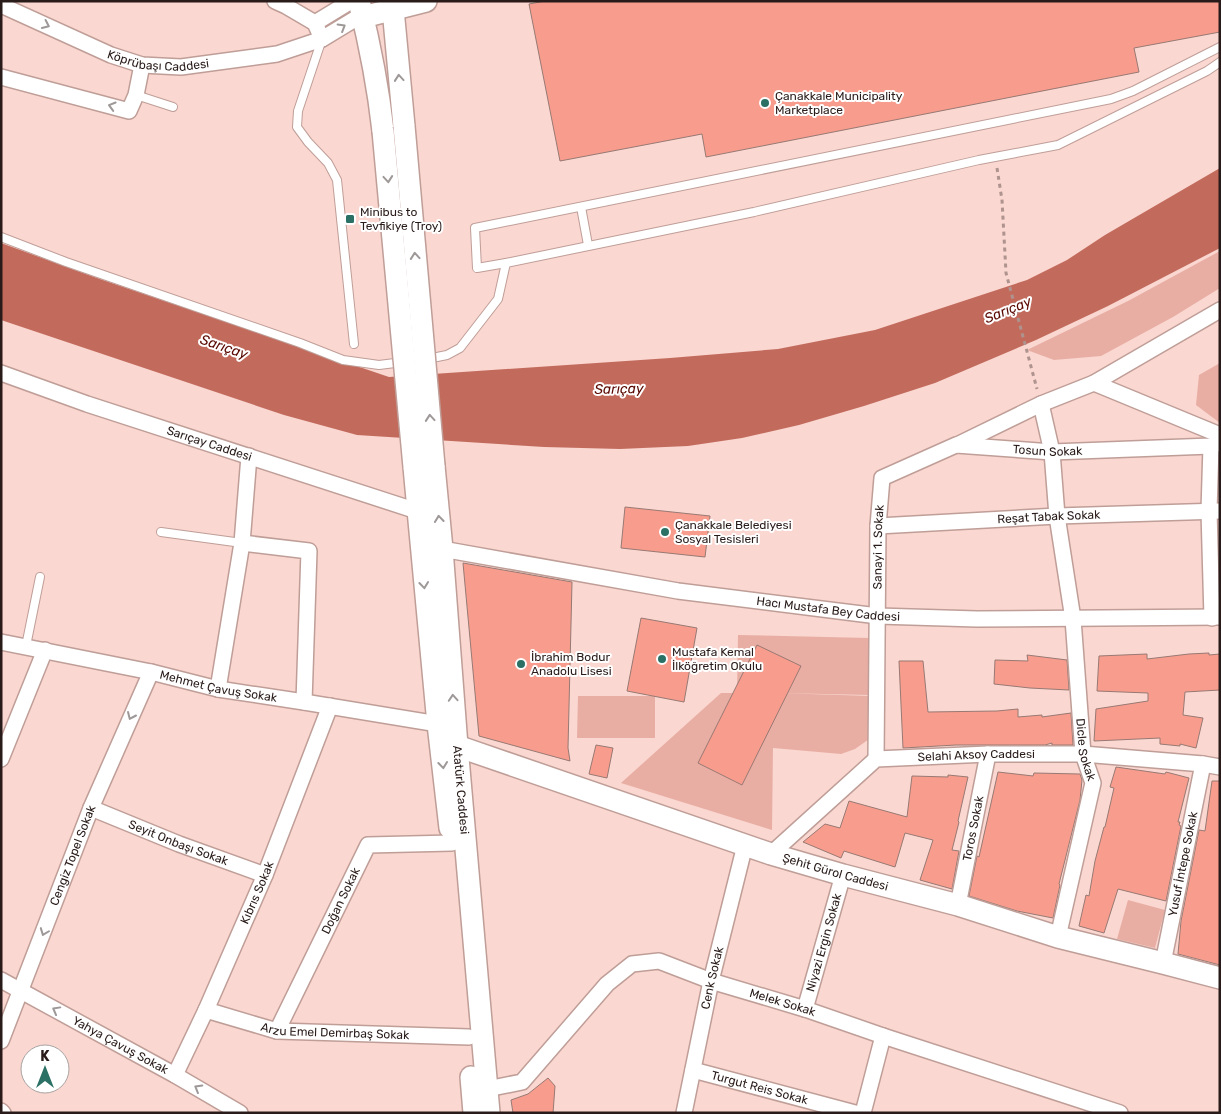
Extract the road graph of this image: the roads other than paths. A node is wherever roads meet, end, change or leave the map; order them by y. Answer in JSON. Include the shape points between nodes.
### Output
{"nodes":[{"id":1,"x":274,"y":1,"type":"edge"},
{"id":2,"x":426,"y":1,"type":"edge"},
{"id":3,"x":1,"y":5,"type":"edge"},
{"id":4,"x":392,"y":5,"type":"edge"},
{"id":5,"x":358,"y":6,"type":"edge"},
{"id":6,"x":315,"y":23,"type":"junction"},
{"id":7,"x":322,"y":39,"type":"junction"},
{"id":8,"x":1220,"y":47,"type":"edge"},
{"id":9,"x":1220,"y":62,"type":"edge"},
{"id":10,"x":142,"y":65,"type":"junction"},
{"id":11,"x":1,"y":77,"type":"edge"},
{"id":12,"x":136,"y":95,"type":"junction"},
{"id":13,"x":173,"y":107,"type":"dead end"},
{"id":14,"x":394,"y":129,"type":"junction"},
{"id":15,"x":581,"y":207,"type":"junction"},
{"id":16,"x":1,"y":237,"type":"edge"},
{"id":17,"x":588,"y":246,"type":"junction"},
{"id":18,"x":506,"y":263,"type":"junction"},
{"id":19,"x":1220,"y":310,"type":"edge"},
{"id":20,"x":354,"y":344,"type":"dead end"},
{"id":21,"x":1,"y":373,"type":"edge"},
{"id":22,"x":1094,"y":383,"type":"junction"},
{"id":23,"x":1041,"y":404,"type":"junction"},
{"id":24,"x":1217,"y":441,"type":"edge"},
{"id":25,"x":956,"y":445,"type":"junction"},
{"id":26,"x":1052,"y":452,"type":"junction"},
{"id":27,"x":249,"y":456,"type":"junction"},
{"id":28,"x":424,"y":467,"type":"junction"},
{"id":29,"x":882,"y":478,"type":"joint"},
{"id":30,"x":417,"y":511,"type":"junction"},
{"id":31,"x":1214,"y":511,"type":"edge"},
{"id":32,"x":1056,"y":516,"type":"junction"},
{"id":33,"x":878,"y":526,"type":"junction"},
{"id":34,"x":161,"y":532,"type":"dead end"},
{"id":35,"x":242,"y":543,"type":"junction"},
{"id":36,"x":442,"y":548,"type":"junction"},
{"id":37,"x":40,"y":577,"type":"dead end"},
{"id":38,"x":878,"y":616,"type":"junction"},
{"id":39,"x":1216,"y":617,"type":"edge"},
{"id":40,"x":1072,"y":619,"type":"junction"},
{"id":41,"x":1,"y":642,"type":"edge"},
{"id":42,"x":26,"y":646,"type":"junction"},
{"id":43,"x":45,"y":650,"type":"junction"},
{"id":44,"x":151,"y":672,"type":"junction"},
{"id":45,"x":218,"y":689,"type":"junction"},
{"id":46,"x":304,"y":702,"type":"junction"},
{"id":47,"x":330,"y":706,"type":"junction"},
{"id":48,"x":438,"y":724,"type":"junction"},
{"id":49,"x":457,"y":746,"type":"junction"},
{"id":50,"x":988,"y":754,"type":"junction"},
{"id":51,"x":1083,"y":754,"type":"junction"},
{"id":52,"x":876,"y":758,"type":"junction"},
{"id":53,"x":1,"y":759,"type":"edge"},
{"id":54,"x":1204,"y":764,"type":"junction"},
{"id":55,"x":1220,"y":767,"type":"edge"},
{"id":56,"x":91,"y":808,"type":"junction"},
{"id":57,"x":452,"y":842,"type":"junction"},
{"id":58,"x":745,"y":845,"type":"junction"},
{"id":59,"x":771,"y":854,"type":"junction"},
{"id":60,"x":265,"y":875,"type":"junction"},
{"id":61,"x":843,"y":875,"type":"junction"},
{"id":62,"x":958,"y":905,"type":"junction"},
{"id":63,"x":1058,"y":937,"type":"junction"},
{"id":64,"x":1163,"y":963,"type":"junction"},
{"id":65,"x":1220,"y":978,"type":"edge"},
{"id":66,"x":1,"y":980,"type":"edge"},
{"id":67,"x":711,"y":981,"type":"junction"},
{"id":68,"x":21,"y":991,"type":"junction"},
{"id":69,"x":805,"y":1009,"type":"junction"},
{"id":70,"x":206,"y":1010,"type":"junction"},
{"id":71,"x":277,"y":1031,"type":"junction"},
{"id":72,"x":883,"y":1036,"type":"junction"},
{"id":73,"x":469,"y":1037,"type":"junction"},
{"id":74,"x":1,"y":1041,"type":"edge"},
{"id":75,"x":693,"y":1070,"type":"junction"},
{"id":76,"x":175,"y":1076,"type":"junction"},
{"id":77,"x":487,"y":1089,"type":"junction"},
{"id":78,"x":240,"y":1113,"type":"edge"},
{"id":79,"x":474,"y":1113,"type":"edge"},
{"id":80,"x":489,"y":1113,"type":"edge"},
{"id":81,"x":684,"y":1113,"type":"edge"},
{"id":82,"x":855,"y":1113,"type":"edge"},
{"id":83,"x":863,"y":1113,"type":"edge"},
{"id":84,"x":1120,"y":1113,"type":"edge"}],
"edges":[{"from":1,"to":6,"type":"street"},
{"from":2,"to":4,"type":"main road"},
{"from":3,"to":10,"type":"street","name":"Köprübaşı Caddesi","one_way":true,"via":[[111,55]]},
{"from":4,"to":5,"type":"main road"},
{"from":14,"to":4,"type":"main road","one_way":true},
{"from":5,"to":6,"type":"street"},
{"from":7,"to":5,"type":"street","name":"Köprübaşı Caddesi","one_way":true,"via":[[355,20]]},
{"from":5,"to":14,"type":"main road","via":[[370,45],[379,95]]},
{"from":6,"to":7,"type":"street"},
{"from":7,"to":10,"type":"street","name":"Köprübaşı Caddesi","via":[[278,54],[181,67]]},
{"from":7,"to":20,"type":"lane","via":[[298,112],[297,127],[328,163],[337,180]]},
{"from":8,"to":15,"type":"lane","via":[[1134,91],[1111,99]]},
{"from":9,"to":17,"type":"lane","via":[[1058,145]]},
{"from":10,"to":12,"type":"street"},
{"from":12,"to":11,"type":"street","one_way":true,"via":[[130,111]]},
{"from":12,"to":13,"type":"lane"},
{"from":14,"to":28,"type":"main road","bridge":true},
{"from":15,"to":17,"type":"lane"},
{"from":15,"to":18,"type":"lane","via":[[475,228],[477,268]]},
{"from":16,"to":18,"type":"lane","via":[[343,360],[379,365],[433,359],[460,348],[498,299]]},
{"from":17,"to":18,"type":"lane"},
{"from":19,"to":22,"type":"street"},
{"from":21,"to":27,"type":"street","name":"Sarıçay Caddesi"},
{"from":22,"to":23,"type":"street"},
{"from":22,"to":24,"type":"street"},
{"from":23,"to":25,"type":"street"},
{"from":23,"to":26,"type":"street","name":"Dicle Sokak"},
{"from":24,"to":26,"type":"street","name":"Tosun Sokak"},
{"from":24,"to":31,"type":"street"},
{"from":25,"to":26,"type":"street","name":"Tosun Sokak"},
{"from":25,"to":29,"type":"street","name":"Tosun Sokak"},
{"from":26,"to":32,"type":"street","name":"Dicle Sokak"},
{"from":27,"to":30,"type":"street","name":"Sarıçay Caddesi"},
{"from":27,"to":35,"type":"street"},
{"from":28,"to":30,"type":"main road","name":"Atatürk Caddesi"},
{"from":36,"to":28,"type":"main road","name":"Atatürk Caddesi","one_way":true},
{"from":29,"to":33,"type":"street","name":"Sanayi 1. Sokak"},
{"from":30,"to":48,"type":"main road","name":"Atatürk Caddesi","one_way":true},
{"from":31,"to":32,"type":"street","name":"Reşat Tabak Sokak"},
{"from":31,"to":39,"type":"street"},
{"from":32,"to":33,"type":"street","name":"Reşat Tabak Sokak"},
{"from":32,"to":40,"type":"street","name":"Dicle Sokak"},
{"from":33,"to":38,"type":"street","name":"Sanayi 1. Sokak"},
{"from":34,"to":35,"type":"lane"},
{"from":35,"to":45,"type":"street"},
{"from":35,"to":46,"type":"street","via":[[309,552]]},
{"from":36,"to":38,"type":"street","name":"Hacı Mustafa Bey Caddesi","via":[[678,591]]},
{"from":49,"to":36,"type":"main road","name":"Atatürk Caddesi","one_way":true},
{"from":37,"to":42,"type":"lane"},
{"from":38,"to":40,"type":"street","name":"Hacı Mustafa Bey Caddesi"},
{"from":38,"to":52,"type":"street","name":"Sanayi 1. Sokak"},
{"from":39,"to":40,"type":"street","name":"Hacı Mustafa Bey Caddesi"},
{"from":40,"to":51,"type":"street","name":"Dicle Sokak"},
{"from":41,"to":42,"type":"street","name":"Mehmet Çavuş Sokak"},
{"from":42,"to":43,"type":"street","name":"Mehmet Çavuş Sokak"},
{"from":43,"to":44,"type":"street","name":"Mehmet Çavuş Sokak"},
{"from":43,"to":53,"type":"street"},
{"from":44,"to":45,"type":"street","name":"Mehmet Çavuş Sokak"},
{"from":44,"to":56,"type":"street","name":"Cengiz Topel Sokak","one_way":true},
{"from":45,"to":46,"type":"street","name":"Mehmet Çavuş Sokak"},
{"from":46,"to":47,"type":"street","name":"Mehmet Çavuş Sokak"},
{"from":47,"to":48,"type":"street","name":"Mehmet Çavuş Sokak"},
{"from":47,"to":60,"type":"street","name":"Kıbrıs Sokak"},
{"from":48,"to":49,"type":"street"},
{"from":48,"to":57,"type":"main road","name":"Atatürk Caddesi","one_way":true},
{"from":49,"to":58,"type":"main road","name":"Şehit Gürol Caddesi"},
{"from":49,"to":77,"type":"main road","name":"Atatürk Caddesi"},
{"from":50,"to":51,"type":"street","name":"Selahi Aksoy Caddesi"},
{"from":50,"to":52,"type":"street","name":"Selahi Aksoy Caddesi"},
{"from":50,"to":62,"type":"street","name":"Toros Sokak"},
{"from":51,"to":54,"type":"street","name":"Selahi Aksoy Caddesi"},
{"from":51,"to":63,"type":"street","name":"Dicle Sokak","via":[[1093,783]]},
{"from":52,"to":59,"type":"street"},
{"from":54,"to":55,"type":"street","name":"Selahi Aksoy Caddesi"},
{"from":54,"to":64,"type":"street","name":"Yusuf İntepe Sokak"},
{"from":56,"to":60,"type":"street","name":"Seyit Onbaşı Sokak"},
{"from":56,"to":68,"type":"street","name":"Cengiz Topel Sokak","one_way":true},
{"from":57,"to":71,"type":"street","name":"Doğan Sokak","via":[[368,845]]},
{"from":57,"to":73,"type":"main road","name":"Atatürk Caddesi"},
{"from":58,"to":59,"type":"main road","name":"Şehit Gürol Caddesi"},
{"from":58,"to":67,"type":"street","name":"Cenk Sokak"},
{"from":59,"to":61,"type":"main road","name":"Şehit Gürol Caddesi"},
{"from":60,"to":70,"type":"street","name":"Kıbrıs Sokak"},
{"from":61,"to":62,"type":"main road","name":"Şehit Gürol Caddesi"},
{"from":61,"to":69,"type":"street","name":"Niyazi Ergin Sokak"},
{"from":62,"to":63,"type":"main road","name":"Şehit Gürol Caddesi"},
{"from":63,"to":64,"type":"main road","name":"Şehit Gürol Caddesi"},
{"from":64,"to":65,"type":"main road","name":"Şehit Gürol Caddesi"},
{"from":66,"to":68,"type":"street","name":"Yahya Çavuş Sokak"},
{"from":67,"to":69,"type":"street","name":"Melek Sokak"},
{"from":67,"to":75,"type":"street","name":"Cenk Sokak"},
{"from":67,"to":77,"type":"street","name":"Melek Sokak","via":[[659,961],[632,964],[607,984],[522,1082]]},
{"from":68,"to":74,"type":"street","name":"Cengiz Topel Sokak"},
{"from":76,"to":68,"type":"street","name":"Yahya Çavuş Sokak","one_way":true},
{"from":69,"to":72,"type":"street","name":"Melek Sokak"},
{"from":70,"to":71,"type":"street","name":"Arzu Emel Demirbaş Sokak"},
{"from":70,"to":76,"type":"street","name":"Kıbrıs Sokak"},
{"from":71,"to":73,"type":"street","name":"Arzu Emel Demirbaş Sokak"},
{"from":72,"to":83,"type":"street"},
{"from":72,"to":84,"type":"street","name":"Melek Sokak"},
{"from":73,"to":79,"type":"main road","name":"Atatürk Caddesi"},
{"from":75,"to":81,"type":"street","name":"Cenk Sokak"},
{"from":75,"to":82,"type":"street","name":"Turgut Reis Sokak"},
{"from":78,"to":76,"type":"street","name":"Yahya Çavuş Sokak","one_way":true},
{"from":77,"to":80,"type":"main road","name":"Atatürk Caddesi"}]}
